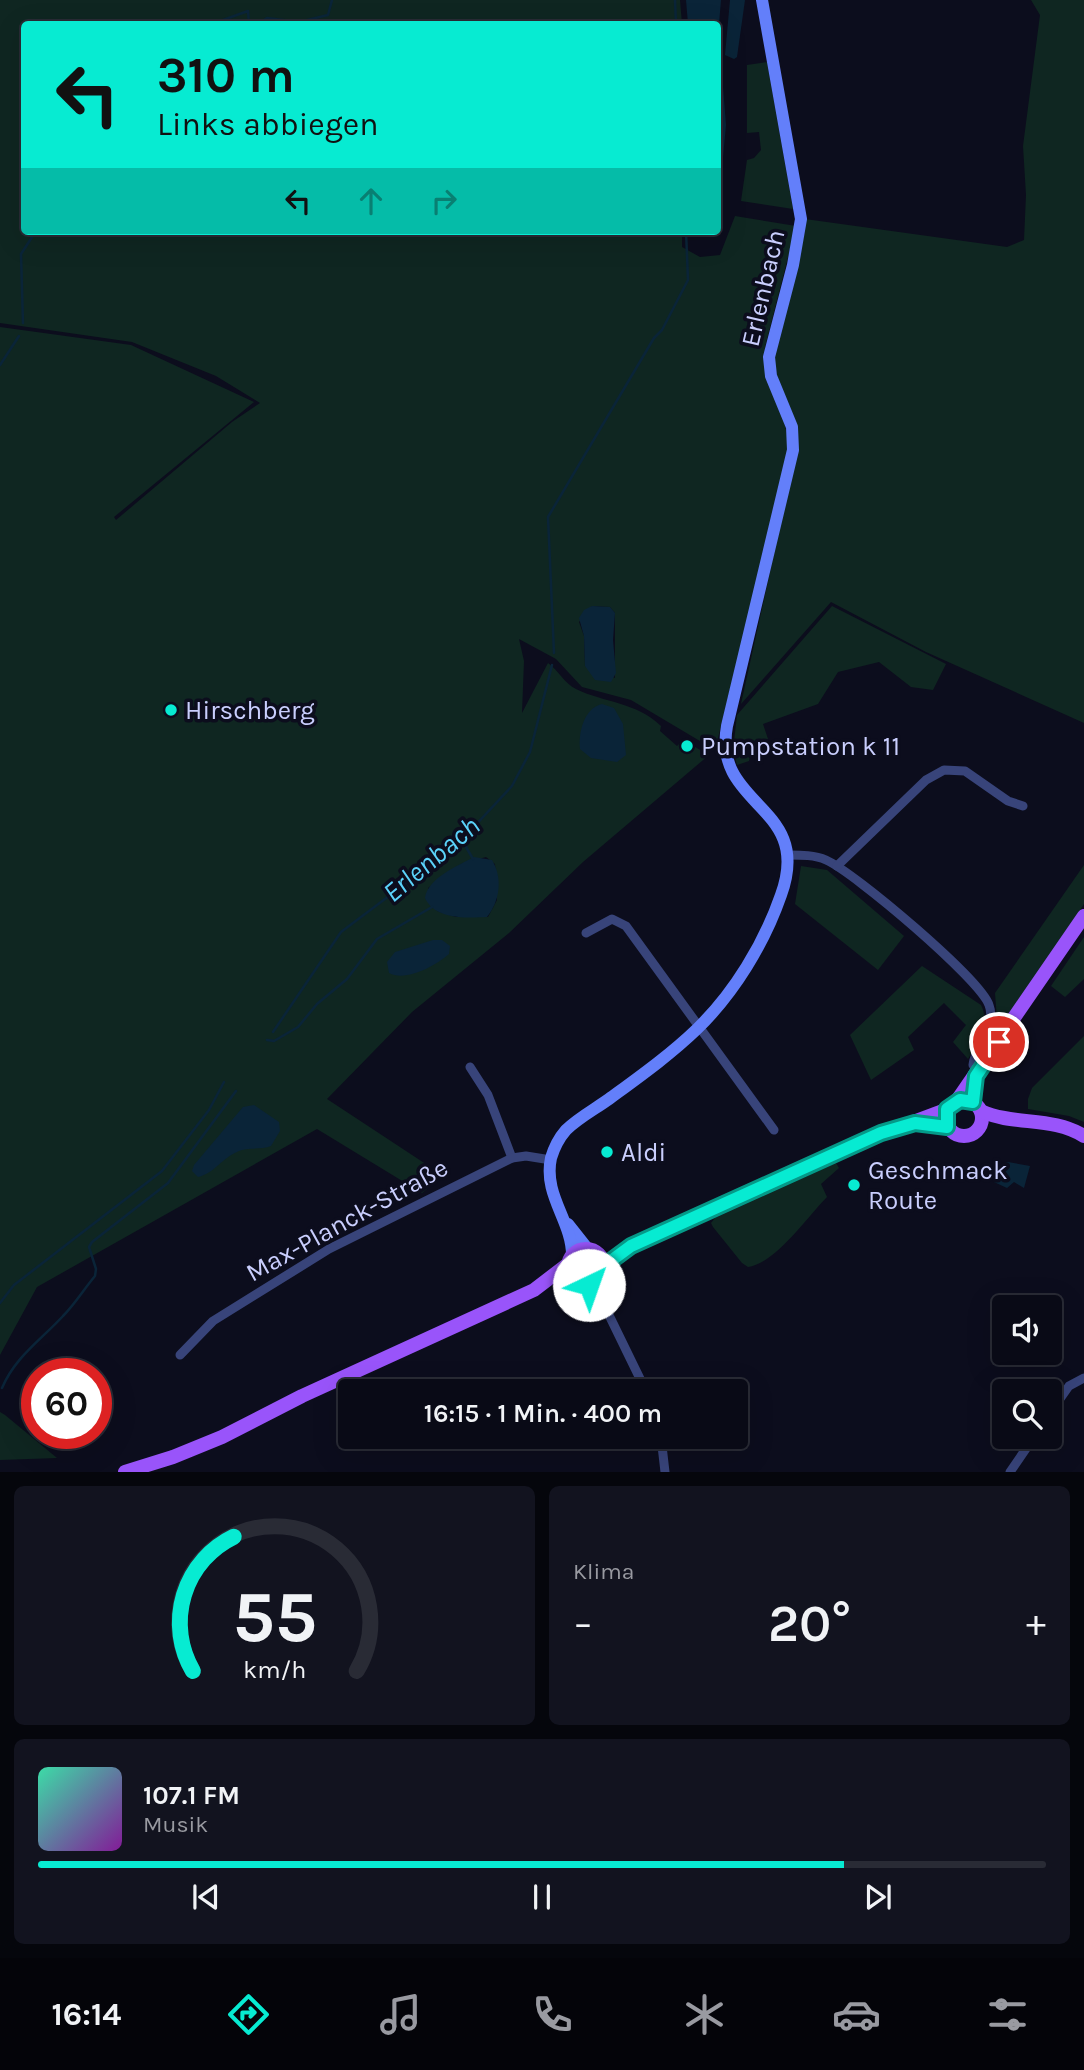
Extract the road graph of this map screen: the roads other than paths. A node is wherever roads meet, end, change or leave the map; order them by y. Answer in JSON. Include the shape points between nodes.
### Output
{"nodes":[{"id":1,"x":762,"y":0,"type":"edge"},
{"id":2,"x":1023,"y":806,"type":"dead end"},
{"id":3,"x":789,"y":855,"type":"junction"},
{"id":4,"x":837,"y":866,"type":"junction"},
{"id":5,"x":1084,"y":916,"type":"edge"},
{"id":6,"x":586,"y":933,"type":"dead end"},
{"id":7,"x":698,"y":1027,"type":"junction"},
{"id":8,"x":470,"y":1067,"type":"dead end"},
{"id":9,"x":977,"y":1073,"type":"junction"},
{"id":10,"x":952,"y":1105,"type":"junction"},
{"id":11,"x":977,"y":1107,"type":"junction"},
{"id":12,"x":1011,"y":1119,"type":"junction"},
{"id":13,"x":915,"y":1123,"type":"junction"},
{"id":14,"x":947,"y":1127,"type":"junction"},
{"id":15,"x":979,"y":1127,"type":"junction"},
{"id":16,"x":774,"y":1130,"type":"dead end"},
{"id":17,"x":1084,"y":1136,"type":"edge"},
{"id":18,"x":512,"y":1158,"type":"junction"},
{"id":19,"x":551,"y":1160,"type":"junction"},
{"id":20,"x":564,"y":1220,"type":"junction"},
{"id":21,"x":631,"y":1246,"type":"junction"},
{"id":22,"x":592,"y":1250,"type":"junction"},
{"id":23,"x":570,"y":1260,"type":"junction"},
{"id":24,"x":603,"y":1273,"type":"junction"},
{"id":25,"x":580,"y":1283,"type":"junction"},
{"id":26,"x":534,"y":1290,"type":"junction"},
{"id":27,"x":608,"y":1313,"type":"junction"},
{"id":28,"x":180,"y":1355,"type":"dead end"},
{"id":29,"x":1084,"y":1378,"type":"edge"},
{"id":30,"x":640,"y":1379,"type":"edge"},
{"id":31,"x":1062,"y":1396,"type":"edge"},
{"id":32,"x":662,"y":1449,"type":"edge"},
{"id":33,"x":1026,"y":1449,"type":"edge"},
{"id":34,"x":125,"y":1472,"type":"edge"},
{"id":35,"x":664,"y":1472,"type":"edge"},
{"id":36,"x":1010,"y":1472,"type":"edge"}],
"edges":[{"from":1,"to":3,"type":"street","name":"Erlenbach","via":[[801,219],[769,357],[771,376],[792,428],[793,450],[727,726],[726,755],[738,783],[779,827]]},
{"from":2,"to":4,"type":"street","via":[[1008,802],[965,771],[944,770],[926,780]]},
{"from":3,"to":4,"type":"street","via":[[813,856]]},
{"from":3,"to":7,"type":"street","via":[[782,895],[761,941],[732,987]]},
{"from":4,"to":9,"type":"street","via":[[896,910],[986,1000],[990,1022],[974,1060]]},
{"from":5,"to":9,"type":"main road"},
{"from":6,"to":7,"type":"street","via":[[607,921],[622,922]]},
{"from":7,"to":16,"type":"street"},
{"from":7,"to":19,"type":"street","via":[[572,1125],[557,1143]]},
{"from":8,"to":18,"type":"street","via":[[488,1095]]},
{"from":9,"to":10,"type":"main road"},
{"from":9,"to":11,"type":"main road"},
{"from":10,"to":11,"type":"main road"},
{"from":10,"to":13,"type":"main road"},
{"from":10,"to":14,"type":"main road"},
{"from":11,"to":12,"type":"main road"},
{"from":11,"to":15,"type":"main road"},
{"from":12,"to":15,"type":"main road"},
{"from":12,"to":17,"type":"main road","via":[[1053,1124]]},
{"from":13,"to":14,"type":"main road"},
{"from":13,"to":21,"type":"main road","via":[[849,1146]]},
{"from":14,"to":15,"type":"main road","via":[[962,1136]]},
{"from":18,"to":19,"type":"street","name":"Max-Planck-Straße"},
{"from":18,"to":28,"type":"street","name":"Max-Planck-Straße","via":[[329,1249],[213,1321]]},
{"from":19,"to":20,"type":"street","via":[[551,1189]]},
{"from":20,"to":22,"type":"street"},
{"from":20,"to":23,"type":"street"},
{"from":21,"to":22,"type":"main road"},
{"from":21,"to":24,"type":"main road"},
{"from":22,"to":23,"type":"main road"},
{"from":22,"to":24,"type":"main road"},
{"from":23,"to":25,"type":"main road"},
{"from":23,"to":26,"type":"main road"},
{"from":24,"to":25,"type":"main road","via":[[594,1284]]},
{"from":24,"to":27,"type":"street"},
{"from":25,"to":26,"type":"main road"},
{"from":25,"to":27,"type":"street"},
{"from":26,"to":34,"type":"main road","via":[[222,1437]]},
{"from":27,"to":30,"type":"street"},
{"from":29,"to":31,"type":"street"},
{"from":32,"to":35,"type":"street"},
{"from":33,"to":36,"type":"street"}]}
